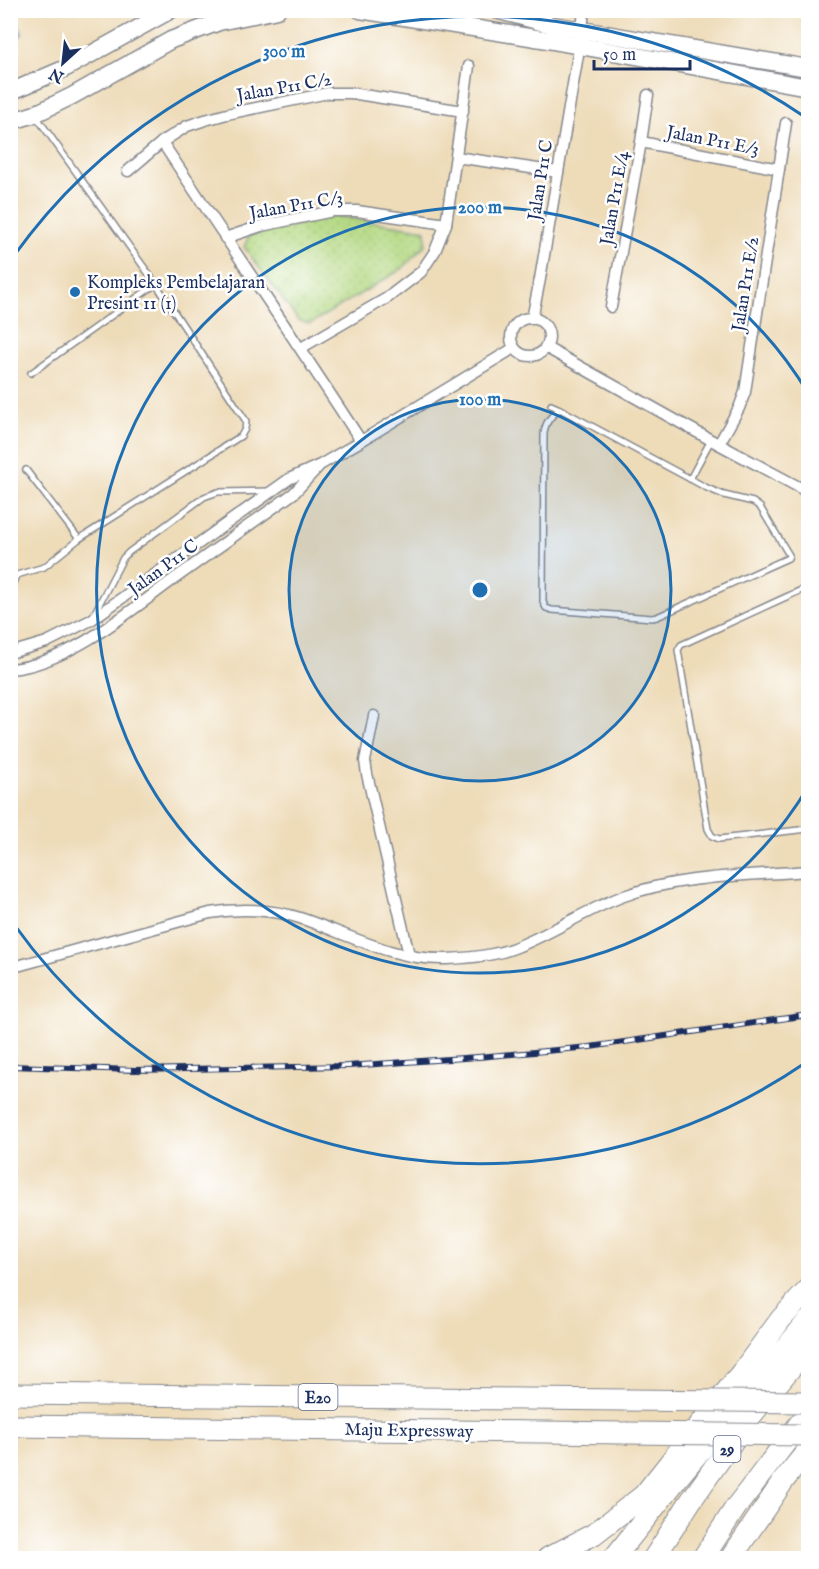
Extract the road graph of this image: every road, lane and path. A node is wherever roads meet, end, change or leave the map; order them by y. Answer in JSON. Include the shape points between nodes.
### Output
{"nodes":[{"id":1,"x":171,"y":10,"type":"edge"},
{"id":2,"x":277,"y":10,"type":"edge"},
{"id":3,"x":360,"y":10,"type":"edge"},
{"id":4,"x":496,"y":10,"type":"edge"},
{"id":5,"x":584,"y":10,"type":"edge"},
{"id":6,"x":581,"y":38,"type":"junction"},
{"id":7,"x":469,"y":66,"type":"dead end"},
{"id":8,"x":808,"y":68,"type":"edge"},
{"id":9,"x":808,"y":87,"type":"edge"},
{"id":10,"x":10,"y":92,"type":"edge"},
{"id":11,"x":648,"y":95,"type":"dead end"},
{"id":12,"x":463,"y":111,"type":"junction"},
{"id":13,"x":34,"y":114,"type":"junction"},
{"id":14,"x":10,"y":122,"type":"edge"},
{"id":15,"x":786,"y":123,"type":"dead end"},
{"id":16,"x":162,"y":142,"type":"junction"},
{"id":17,"x":641,"y":142,"type":"junction"},
{"id":18,"x":456,"y":156,"type":"junction"},
{"id":19,"x":779,"y":170,"type":"junction"},
{"id":20,"x":128,"y":171,"type":"dead end"},
{"id":21,"x":558,"y":172,"type":"junction"},
{"id":22,"x":446,"y":224,"type":"junction"},
{"id":23,"x":225,"y":238,"type":"junction"},
{"id":24,"x":156,"y":284,"type":"junction"},
{"id":25,"x":611,"y":307,"type":"dead end"},
{"id":26,"x":532,"y":319,"type":"junction"},
{"id":27,"x":545,"y":347,"type":"junction"},
{"id":28,"x":301,"y":348,"type":"junction"},
{"id":29,"x":514,"y":348,"type":"junction"},
{"id":30,"x":31,"y":373,"type":"dead end"},
{"id":31,"x":551,"y":405,"type":"dead end"},
{"id":32,"x":560,"y":409,"type":"junction"},
{"id":33,"x":361,"y":441,"type":"junction"},
{"id":34,"x":715,"y":442,"type":"junction"},
{"id":35,"x":320,"y":465,"type":"junction"},
{"id":36,"x":26,"y":470,"type":"dead end"},
{"id":37,"x":690,"y":479,"type":"junction"},
{"id":38,"x":273,"y":490,"type":"junction"},
{"id":39,"x":808,"y":492,"type":"edge"},
{"id":40,"x":79,"y":538,"type":"junction"},
{"id":41,"x":13,"y":577,"type":"edge"},
{"id":42,"x":807,"y":589,"type":"edge"},
{"id":43,"x":10,"y":590,"type":"edge"},
{"id":44,"x":91,"y":620,"type":"junction"},
{"id":45,"x":10,"y":654,"type":"edge"},
{"id":46,"x":10,"y":669,"type":"edge"},
{"id":47,"x":374,"y":716,"type":"dead end"},
{"id":48,"x":808,"y":829,"type":"edge"},
{"id":49,"x":808,"y":871,"type":"edge"},
{"id":50,"x":409,"y":955,"type":"junction"},
{"id":51,"x":10,"y":968,"type":"edge"},
{"id":52,"x":808,"y":1290,"type":"edge"},
{"id":53,"x":808,"y":1320,"type":"edge"},
{"id":54,"x":808,"y":1347,"type":"edge"},
{"id":55,"x":10,"y":1394,"type":"edge"},
{"id":56,"x":808,"y":1402,"type":"edge"},
{"id":57,"x":808,"y":1413,"type":"edge"},
{"id":58,"x":10,"y":1426,"type":"edge"},
{"id":59,"x":808,"y":1435,"type":"edge"},
{"id":60,"x":808,"y":1450,"type":"edge"},
{"id":61,"x":548,"y":1558,"type":"edge"},
{"id":62,"x":614,"y":1558,"type":"edge"},
{"id":63,"x":654,"y":1558,"type":"edge"},
{"id":64,"x":703,"y":1558,"type":"edge"},
{"id":65,"x":731,"y":1558,"type":"edge"}],
"edges":[{"from":1,"to":10,"type":"main road","via":[[66,68]]},
{"from":2,"to":13,"type":"main road","via":[[219,22],[171,40]]},
{"from":3,"to":6,"type":"main road"},
{"from":4,"to":6,"type":"main road","via":[[552,25]]},
{"from":5,"to":6,"type":"street","name":"Jalan P11 C"},
{"from":6,"to":8,"type":"main road"},
{"from":6,"to":9,"type":"main road"},
{"from":6,"to":21,"type":"street","name":"Jalan P11 C"},
{"from":7,"to":12,"type":"street"},
{"from":11,"to":17,"type":"street","name":"Jalan P11 E/4"},
{"from":12,"to":16,"type":"street","name":"Jalan P11 C/2","via":[[351,93],[328,93],[205,120]]},
{"from":12,"to":18,"type":"street"},
{"from":13,"to":14,"type":"main road"},
{"from":13,"to":24,"type":"lane"},
{"from":15,"to":19,"type":"street","name":"Jalan P11 E/2"},
{"from":16,"to":20,"type":"street","name":"Jalan P11 C/2"},
{"from":16,"to":23,"type":"street"},
{"from":17,"to":19,"type":"street","name":"Jalan P11 E/3"},
{"from":17,"to":25,"type":"street","name":"Jalan P11 E/4"},
{"from":18,"to":21,"type":"street"},
{"from":18,"to":22,"type":"street"},
{"from":19,"to":34,"type":"street","name":"Jalan P11 E/2","via":[[746,392]]},
{"from":21,"to":26,"type":"street","name":"Jalan P11 C"},
{"from":22,"to":23,"type":"street","name":"Jalan P11 C/3","via":[[357,211],[333,212],[261,226]]},
{"from":22,"to":28,"type":"street","via":[[421,272],[387,298]]},
{"from":23,"to":28,"type":"street"},
{"from":24,"to":30,"type":"lane"},
{"from":24,"to":40,"type":"lane","via":[[246,421],[245,429],[241,436]]},
{"from":26,"to":27,"type":"street","via":[[547,331]]},
{"from":26,"to":29,"type":"street","via":[[514,327]]},
{"from":27,"to":29,"type":"street","via":[[531,356]]},
{"from":27,"to":34,"type":"street"},
{"from":28,"to":33,"type":"street"},
{"from":29,"to":33,"type":"street","name":"Jalan P11 C"},
{"from":31,"to":32,"type":"lane"},
{"from":32,"to":37,"type":"lane"},
{"from":32,"to":37,"type":"lane","via":[[544,426],[546,608],[652,618],[788,558],[760,507]]},
{"from":33,"to":35,"type":"street","name":"Jalan P11 C"},
{"from":34,"to":37,"type":"lane"},
{"from":34,"to":39,"type":"street"},
{"from":35,"to":38,"type":"street","name":"Jalan P11 C"},
{"from":35,"to":46,"type":"street","name":"Jalan P11 C","via":[[294,493],[100,632],[55,658]]},
{"from":36,"to":40,"type":"lane"},
{"from":38,"to":44,"type":"street","name":"Jalan P11 C"},
{"from":38,"to":44,"type":"lane","via":[[218,492],[204,497],[123,558]]},
{"from":40,"to":41,"type":"lane","via":[[44,567]]},
{"from":41,"to":43,"type":"lane"},
{"from":42,"to":48,"type":"lane","via":[[681,645],[678,657],[712,836]]},
{"from":44,"to":45,"type":"street","name":"Jalan P11 C","via":[[47,642]]},
{"from":47,"to":50,"type":"street","via":[[365,761]]},
{"from":49,"to":50,"type":"street","via":[[675,881],[621,897],[514,948],[478,957]]},
{"from":50,"to":51,"type":"street","via":[[298,917],[228,910]]},
{"from":52,"to":61,"type":"highway","via":[[644,1495],[594,1534]]},
{"from":53,"to":62,"type":"highway"},
{"from":54,"to":63,"type":"highway","number":"29","via":[[748,1418]]},
{"from":55,"to":56,"type":"highway","name":"Maju Expressway","number":"E20","bridge":true},
{"from":57,"to":64,"type":"highway","number":"29"},
{"from":58,"to":59,"type":"highway","name":"Maju Expressway","number":"E20","bridge":true},
{"from":60,"to":65,"type":"highway"}]}
